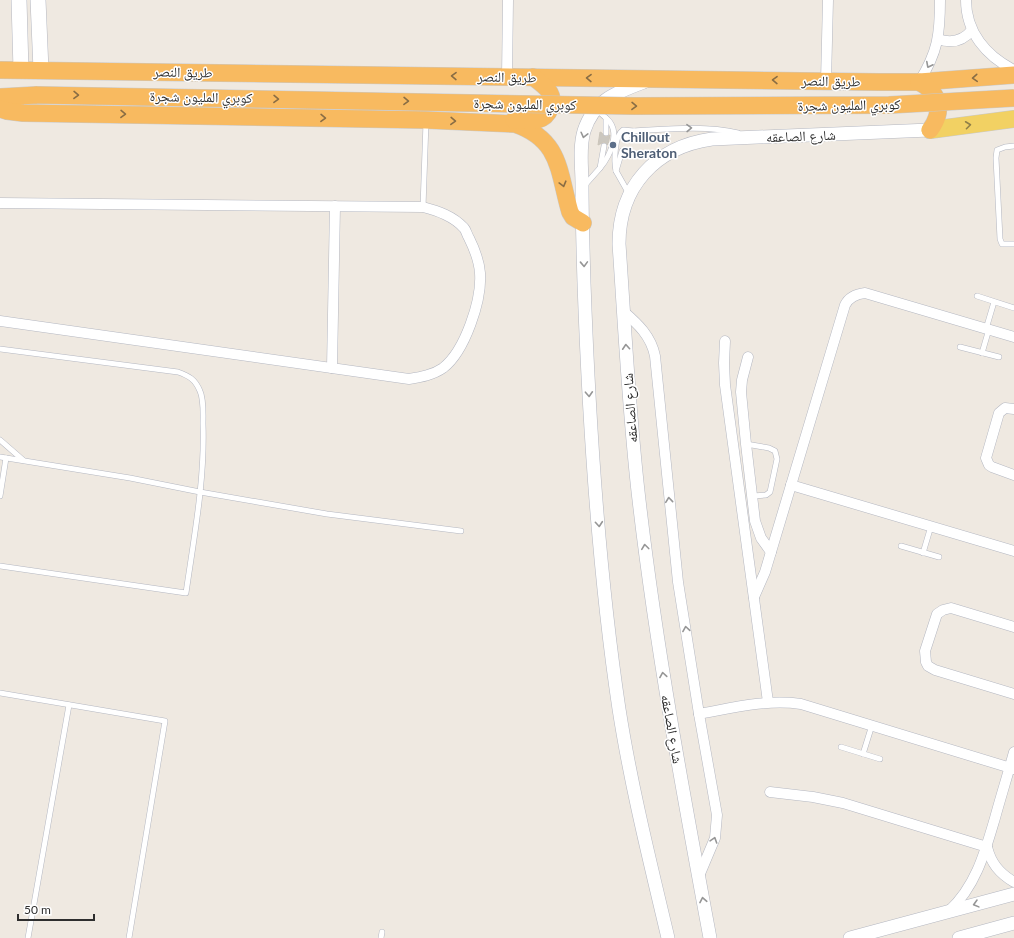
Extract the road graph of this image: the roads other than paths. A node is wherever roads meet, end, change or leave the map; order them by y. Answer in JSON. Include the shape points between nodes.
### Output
{"nodes":[{"id":1,"x":19,"y":0,"type":"edge"},
{"id":2,"x":38,"y":0,"type":"edge"},
{"id":3,"x":508,"y":0,"type":"edge"},
{"id":4,"x":828,"y":0,"type":"edge"},
{"id":5,"x":940,"y":0,"type":"edge"},
{"id":6,"x":966,"y":0,"type":"edge"},
{"id":7,"x":972,"y":30,"type":"junction"},
{"id":8,"x":39,"y":34,"type":"junction"},
{"id":9,"x":19,"y":35,"type":"junction"},
{"id":10,"x":938,"y":39,"type":"junction"},
{"id":11,"x":0,"y":70,"type":"edge"},
{"id":12,"x":21,"y":70,"type":"junction"},
{"id":13,"x":41,"y":70,"type":"junction"},
{"id":14,"x":1014,"y":70,"type":"edge"},
{"id":15,"x":1014,"y":75,"type":"edge"},
{"id":16,"x":507,"y":77,"type":"junction"},
{"id":17,"x":533,"y":77,"type":"junction"},
{"id":18,"x":654,"y":78,"type":"junction"},
{"id":19,"x":826,"y":81,"type":"junction"},
{"id":20,"x":919,"y":82,"type":"junction"},
{"id":21,"x":0,"y":97,"type":"edge"},
{"id":22,"x":1014,"y":98,"type":"edge"},
{"id":23,"x":0,"y":109,"type":"edge"},
{"id":24,"x":596,"y":110,"type":"junction"},
{"id":25,"x":606,"y":118,"type":"junction"},
{"id":26,"x":1014,"y":119,"type":"edge"},
{"id":27,"x":426,"y":120,"type":"junction"},
{"id":28,"x":502,"y":122,"type":"junction"},
{"id":29,"x":930,"y":130,"type":"junction"},
{"id":30,"x":634,"y":131,"type":"junction"},
{"id":31,"x":606,"y":133,"type":"dead end"},
{"id":32,"x":756,"y":138,"type":"junction"},
{"id":33,"x":626,"y":139,"type":"dead end"},
{"id":34,"x":604,"y":146,"type":"dead end"},
{"id":35,"x":1014,"y":146,"type":"edge"},
{"id":36,"x":622,"y":150,"type":"dead end"},
{"id":37,"x":600,"y":168,"type":"junction"},
{"id":38,"x":616,"y":171,"type":"junction"},
{"id":39,"x":582,"y":189,"type":"junction"},
{"id":40,"x":629,"y":195,"type":"junction"},
{"id":41,"x":0,"y":202,"type":"edge"},
{"id":42,"x":335,"y":206,"type":"junction"},
{"id":43,"x":423,"y":207,"type":"junction"},
{"id":44,"x":582,"y":223,"type":"junction"},
{"id":45,"x":1014,"y":244,"type":"edge"},
{"id":46,"x":977,"y":296,"type":"dead end"},
{"id":47,"x":994,"y":302,"type":"junction"},
{"id":48,"x":1014,"y":308,"type":"edge"},
{"id":49,"x":623,"y":311,"type":"junction"},
{"id":50,"x":0,"y":321,"type":"edge"},
{"id":51,"x":987,"y":329,"type":"junction"},
{"id":52,"x":1014,"y":337,"type":"edge"},
{"id":53,"x":725,"y":341,"type":"dead end"},
{"id":54,"x":960,"y":347,"type":"dead end"},
{"id":55,"x":0,"y":349,"type":"edge"},
{"id":56,"x":982,"y":353,"type":"junction"},
{"id":57,"x":748,"y":357,"type":"dead end"},
{"id":58,"x":999,"y":357,"type":"dead end"},
{"id":59,"x":332,"y":368,"type":"junction"},
{"id":60,"x":1014,"y":409,"type":"edge"},
{"id":61,"x":0,"y":440,"type":"edge"},
{"id":62,"x":746,"y":444,"type":"junction"},
{"id":63,"x":0,"y":457,"type":"edge"},
{"id":64,"x":6,"y":458,"type":"junction"},
{"id":65,"x":24,"y":461,"type":"junction"},
{"id":66,"x":1014,"y":475,"type":"edge"},
{"id":67,"x":791,"y":485,"type":"junction"},
{"id":68,"x":200,"y":492,"type":"junction"},
{"id":69,"x":0,"y":496,"type":"edge"},
{"id":70,"x":752,"y":496,"type":"junction"},
{"id":71,"x":931,"y":526,"type":"junction"},
{"id":72,"x":461,"y":531,"type":"dead end"},
{"id":73,"x":901,"y":546,"type":"dead end"},
{"id":74,"x":1014,"y":551,"type":"edge"},
{"id":75,"x":771,"y":552,"type":"junction"},
{"id":76,"x":923,"y":553,"type":"junction"},
{"id":77,"x":939,"y":557,"type":"dead end"},
{"id":78,"x":0,"y":566,"type":"edge"},
{"id":79,"x":754,"y":597,"type":"junction"},
{"id":80,"x":1014,"y":627,"type":"edge"},
{"id":81,"x":0,"y":693,"type":"edge"},
{"id":82,"x":1014,"y":694,"type":"edge"},
{"id":83,"x":768,"y":702,"type":"junction"},
{"id":84,"x":69,"y":705,"type":"junction"},
{"id":85,"x":699,"y":714,"type":"junction"},
{"id":86,"x":872,"y":725,"type":"junction"},
{"id":87,"x":841,"y":747,"type":"dead end"},
{"id":88,"x":1014,"y":752,"type":"edge"},
{"id":89,"x":863,"y":754,"type":"junction"},
{"id":90,"x":880,"y":759,"type":"dead end"},
{"id":91,"x":1012,"y":769,"type":"edge"},
{"id":92,"x":770,"y":792,"type":"dead end"},
{"id":93,"x":987,"y":847,"type":"junction"},
{"id":94,"x":699,"y":876,"type":"junction"},
{"id":95,"x":1014,"y":882,"type":"edge"},
{"id":96,"x":1014,"y":894,"type":"edge"},
{"id":97,"x":949,"y":912,"type":"junction"},
{"id":98,"x":1014,"y":923,"type":"edge"},
{"id":99,"x":382,"y":932,"type":"dead end"},
{"id":100,"x":28,"y":938,"type":"edge"},
{"id":101,"x":129,"y":938,"type":"edge"},
{"id":102,"x":380,"y":938,"type":"edge"},
{"id":103,"x":668,"y":938,"type":"edge"},
{"id":104,"x":710,"y":938,"type":"edge"},
{"id":105,"x":850,"y":938,"type":"edge"},
{"id":106,"x":959,"y":938,"type":"edge"}],
"edges":[{"from":1,"to":9,"type":"main road"},
{"from":2,"to":8,"type":"main road"},
{"from":3,"to":16,"type":"street"},
{"from":4,"to":19,"type":"street"},
{"from":5,"to":10,"type":"street"},
{"from":6,"to":7,"type":"street"},
{"from":7,"to":10,"type":"street","via":[[957,41]]},
{"from":7,"to":14,"type":"street","via":[[990,54]]},
{"from":8,"to":9,"type":"main road","via":[[29,40]]},
{"from":8,"to":13,"type":"main road"},
{"from":9,"to":12,"type":"main road"},
{"from":10,"to":20,"type":"street","one_way":true,"via":[[932,59]]},
{"from":11,"to":12,"type":"highway","name":"طريق النصر"},
{"from":12,"to":13,"type":"highway","name":"طريق النصر"},
{"from":16,"to":13,"type":"highway","name":"طريق النصر","one_way":true},
{"from":15,"to":20,"type":"highway","name":"طريق النصر","one_way":true},
{"from":16,"to":17,"type":"highway","name":"طريق النصر"},
{"from":18,"to":17,"type":"highway","name":"طريق النصر","one_way":true},
{"from":17,"to":28,"type":"highway","via":[[550,94],[552,103],[546,116],[537,120]]},
{"from":19,"to":18,"type":"highway","name":"طريق النصر","one_way":true},
{"from":18,"to":24,"type":"street","via":[[616,92]]},
{"from":19,"to":20,"type":"highway","name":"طريق النصر"},
{"from":20,"to":29,"type":"highway","via":[[933,92],[937,100],[938,116]]},
{"from":21,"to":22,"type":"highway","name":"كوبري المليون شجرة","one_way":true,"bridge":true,"via":[[37,95],[634,106],[889,105]]},
{"from":23,"to":27,"type":"highway","one_way":true,"via":[[23,113]]},
{"from":24,"to":25,"type":"lane"},
{"from":24,"to":39,"type":"street","one_way":true,"via":[[587,124],[582,140]]},
{"from":25,"to":31,"type":"lane"},
{"from":25,"to":37,"type":"lane","via":[[612,127],[613,145]]},
{"from":29,"to":26,"type":"main road","one_way":true},
{"from":27,"to":28,"type":"highway","one_way":true},
{"from":27,"to":43,"type":"lane"},
{"from":28,"to":44,"type":"highway","one_way":true,"via":[[527,128],[545,142],[557,161],[570,212]]},
{"from":29,"to":32,"type":"street","name":"شارع الصاعقه"},
{"from":30,"to":32,"type":"lane","one_way":true,"via":[[702,127],[722,129]]},
{"from":30,"to":33,"type":"lane"},
{"from":30,"to":38,"type":"lane","via":[[623,130],[618,135],[614,161]]},
{"from":32,"to":40,"type":"street","name":"شارع الصاعقه","via":[[712,139],[678,148],[650,167]]},
{"from":34,"to":37,"type":"lane"},
{"from":35,"to":45,"type":"lane","via":[[1000,148],[997,150],[996,158],[1000,242]]},
{"from":36,"to":38,"type":"lane"},
{"from":37,"to":39,"type":"lane"},
{"from":38,"to":40,"type":"lane"},
{"from":39,"to":44,"type":"street"},
{"from":40,"to":49,"type":"street","name":"شارع الصاعقه","via":[[622,214],[619,234]]},
{"from":41,"to":42,"type":"street"},
{"from":42,"to":43,"type":"street"},
{"from":42,"to":59,"type":"street"},
{"from":43,"to":59,"type":"street","via":[[452,218],[464,228],[476,252],[480,274],[474,314],[452,360],[427,376],[409,379]]},
{"from":44,"to":103,"type":"street","one_way":true,"via":[[594,468],[612,653],[620,717],[633,786]]},
{"from":46,"to":47,"type":"lane"},
{"from":47,"to":48,"type":"lane"},
{"from":47,"to":51,"type":"lane"},
{"from":85,"to":49,"type":"street","one_way":true,"via":[[678,582],[655,356],[648,336]]},
{"from":94,"to":49,"type":"street","name":"شارع الصاعقه","one_way":true,"via":[[667,702],[646,558],[632,440]]},
{"from":50,"to":59,"type":"street"},
{"from":51,"to":52,"type":"street"},
{"from":51,"to":56,"type":"lane"},
{"from":51,"to":67,"type":"street","via":[[865,293],[850,298],[845,305]]},
{"from":53,"to":79,"type":"street","via":[[725,386]]},
{"from":54,"to":56,"type":"lane"},
{"from":55,"to":68,"type":"lane","via":[[178,372],[192,378],[201,391],[203,410],[204,440]]},
{"from":56,"to":58,"type":"lane"},
{"from":57,"to":62,"type":"street","via":[[741,392]]},
{"from":60,"to":66,"type":"street","via":[[1005,408],[999,413],[986,458],[992,467]]},
{"from":61,"to":65,"type":"lane"},
{"from":62,"to":70,"type":"street"},
{"from":62,"to":70,"type":"lane","via":[[769,448],[775,451],[778,459],[770,492],[766,495]]},
{"from":63,"to":64,"type":"lane"},
{"from":64,"to":65,"type":"lane"},
{"from":64,"to":69,"type":"lane"},
{"from":65,"to":68,"type":"lane"},
{"from":67,"to":71,"type":"street"},
{"from":67,"to":75,"type":"street"},
{"from":68,"to":72,"type":"lane","via":[[327,514]]},
{"from":68,"to":78,"type":"lane","via":[[186,593]]},
{"from":70,"to":75,"type":"street","via":[[758,531]]},
{"from":71,"to":74,"type":"street"},
{"from":71,"to":76,"type":"lane"},
{"from":73,"to":76,"type":"lane"},
{"from":75,"to":79,"type":"street"},
{"from":76,"to":77,"type":"lane"},
{"from":79,"to":83,"type":"street"},
{"from":80,"to":82,"type":"street","via":[[951,608],[943,610],[935,618],[924,655],[928,666],[935,670]]},
{"from":81,"to":84,"type":"lane"},
{"from":83,"to":85,"type":"street"},
{"from":83,"to":86,"type":"street","via":[[801,704]]},
{"from":84,"to":100,"type":"lane"},
{"from":84,"to":101,"type":"lane","via":[[165,721]]},
{"from":94,"to":85,"type":"street","one_way":true,"via":[[713,844],[717,823]]},
{"from":86,"to":89,"type":"lane"},
{"from":86,"to":91,"type":"street"},
{"from":87,"to":89,"type":"lane"},
{"from":88,"to":91,"type":"street"},
{"from":89,"to":90,"type":"lane"},
{"from":91,"to":93,"type":"street"},
{"from":92,"to":93,"type":"street","via":[[843,803]]},
{"from":93,"to":95,"type":"street","via":[[993,864]]},
{"from":93,"to":97,"type":"street","via":[[970,887]]},
{"from":104,"to":94,"type":"street","name":"شارع الصاعقه","one_way":true},
{"from":96,"to":97,"type":"street","one_way":true},
{"from":97,"to":105,"type":"street"},
{"from":98,"to":106,"type":"street"},
{"from":99,"to":102,"type":"lane"}]}
